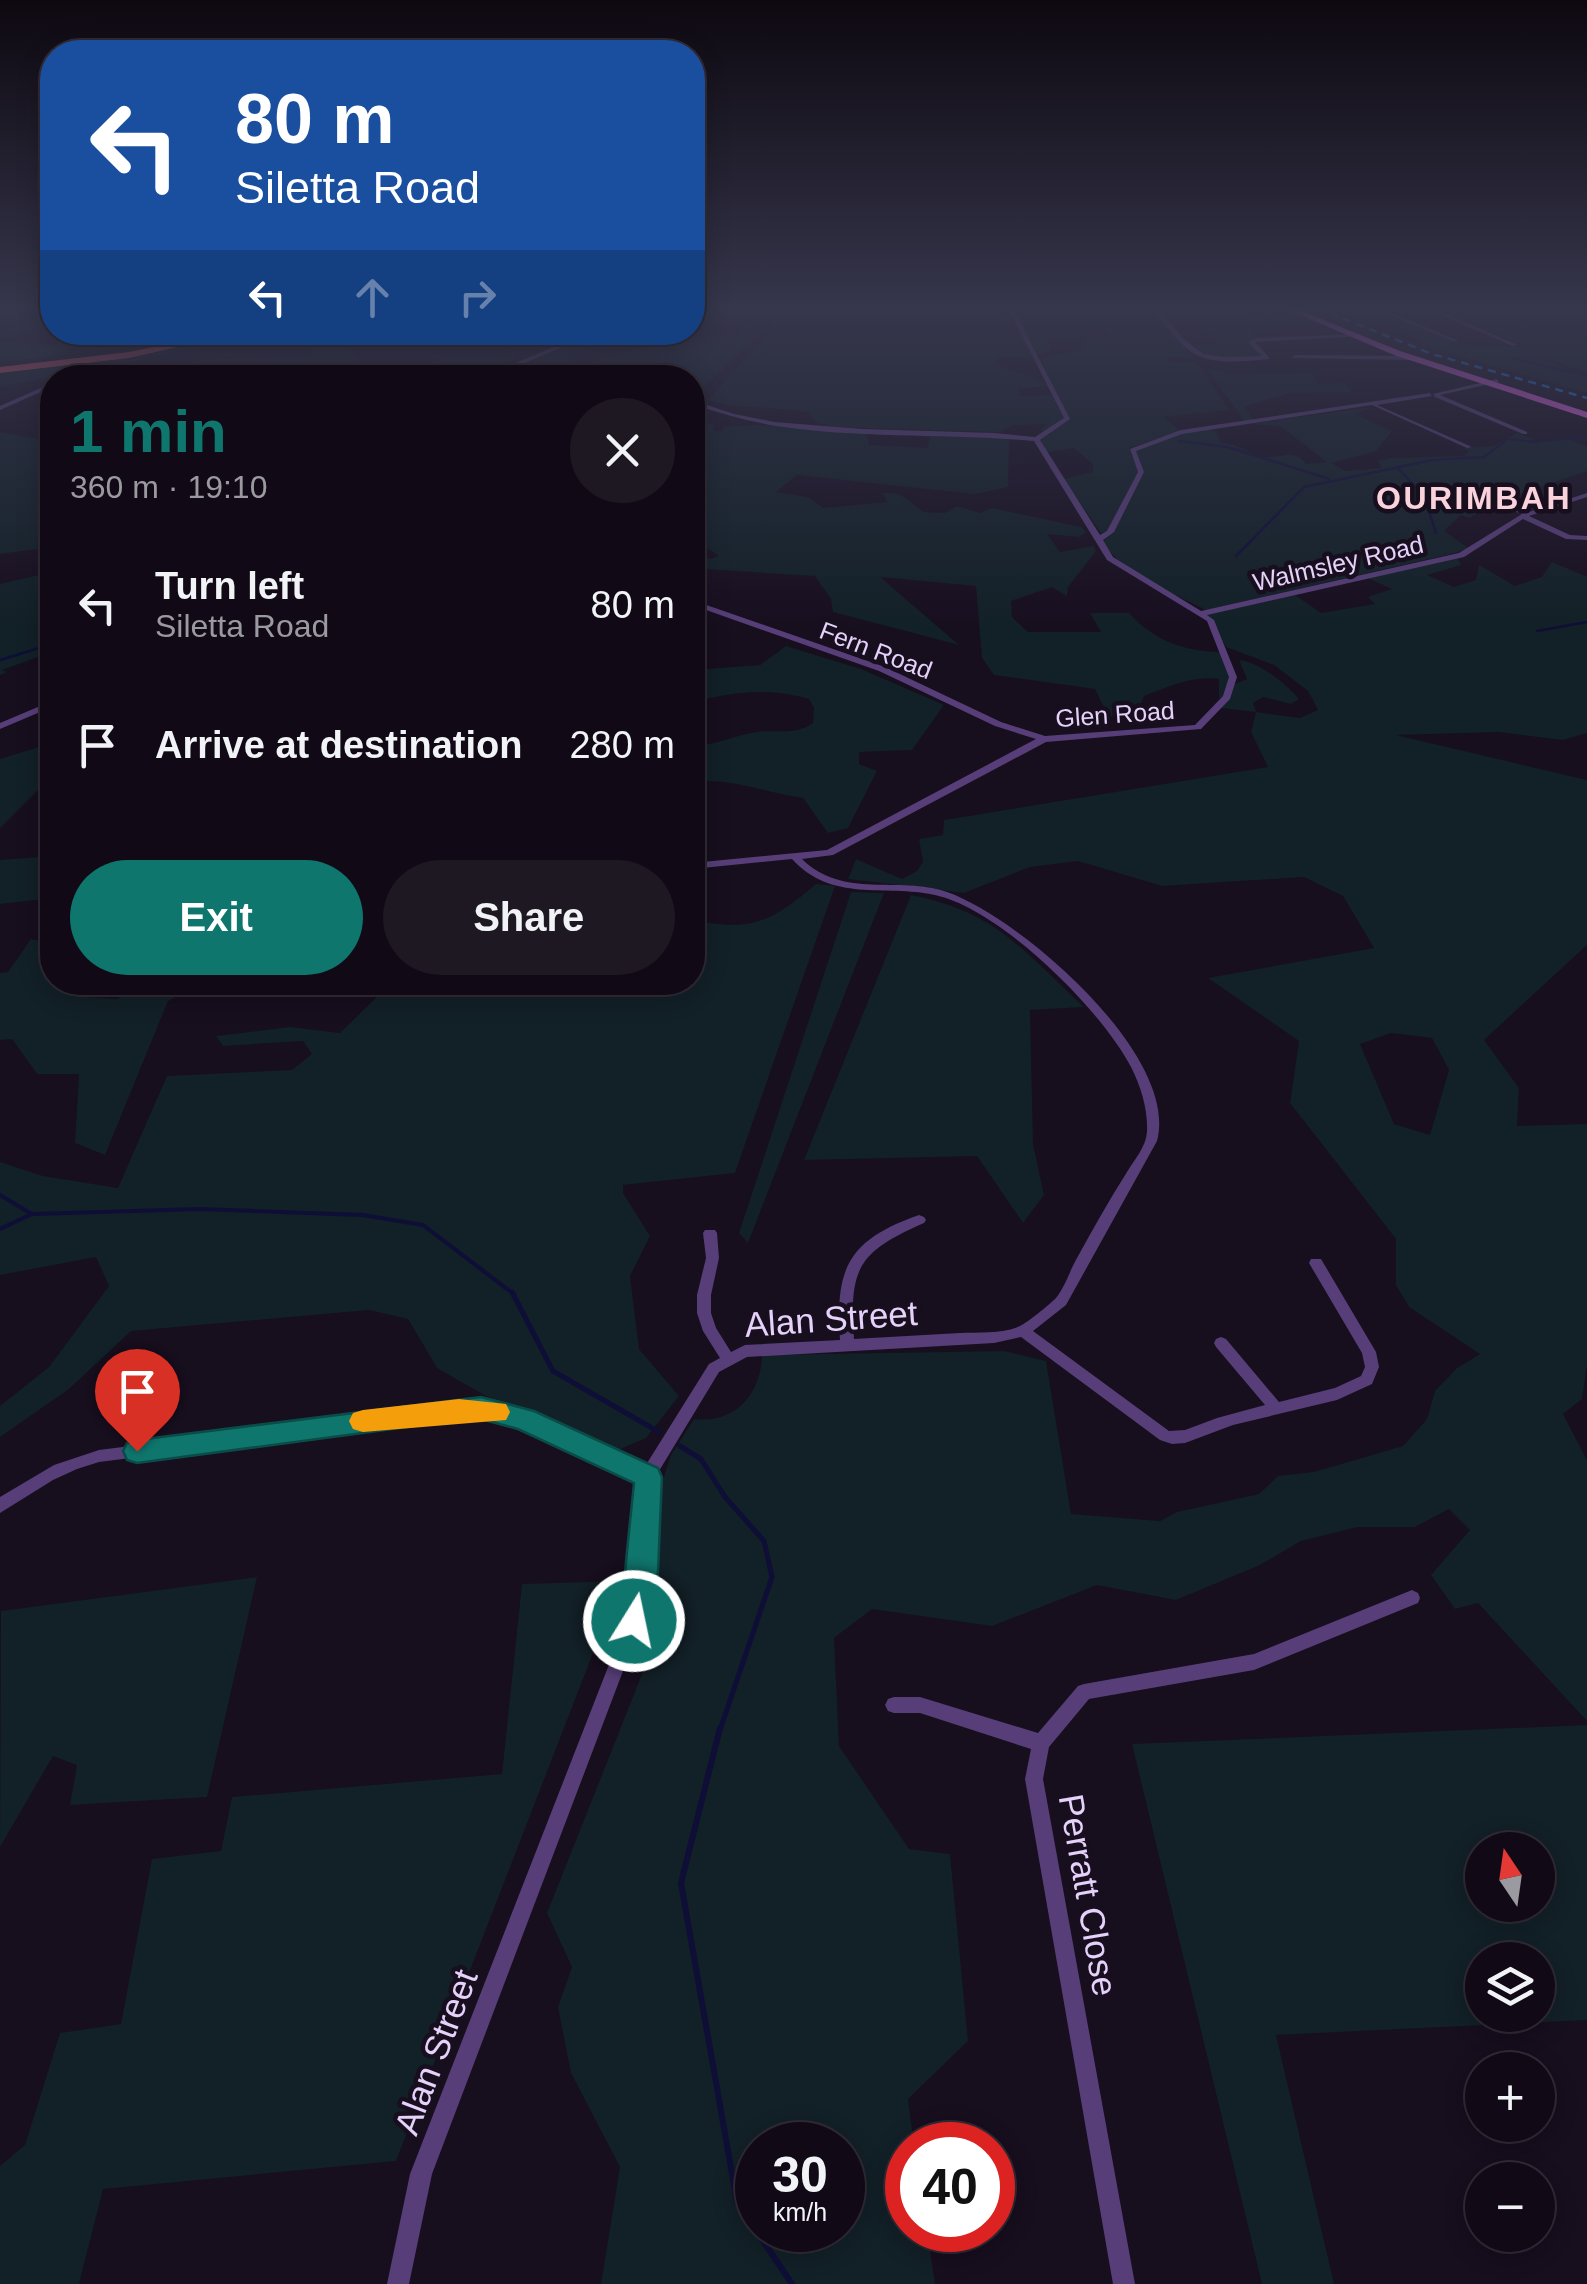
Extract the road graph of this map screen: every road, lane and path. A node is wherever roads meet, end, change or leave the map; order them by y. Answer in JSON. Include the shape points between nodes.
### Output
{"nodes":[{"id":1,"x":756,"y":415,"type":"edge"},
{"id":2,"x":1065,"y":415,"type":"edge"},
{"id":3,"x":1310,"y":415,"type":"edge"},
{"id":4,"x":1393,"y":415,"type":"edge"},
{"id":5,"x":1481,"y":415,"type":"edge"},
{"id":6,"x":1526,"y":433,"type":"dead end"},
{"id":7,"x":1036,"y":439,"type":"junction"},
{"id":8,"x":1469,"y":447,"type":"dead end"},
{"id":9,"x":1587,"y":495,"type":"edge"},
{"id":10,"x":1499,"y":504,"type":"dead end"},
{"id":11,"x":1526,"y":515,"type":"junction"},
{"id":12,"x":1099,"y":538,"type":"junction"},
{"id":13,"x":1585,"y":541,"type":"edge"},
{"id":14,"x":705,"y":607,"type":"edge"},
{"id":15,"x":1203,"y":613,"type":"junction"},
{"id":16,"x":40,"y":709,"type":"edge"},
{"id":17,"x":0,"y":726,"type":"edge"},
{"id":18,"x":1044,"y":739,"type":"junction"},
{"id":19,"x":797,"y":859,"type":"junction"},
{"id":20,"x":705,"y":865,"type":"edge"},
{"id":21,"x":919,"y":1220,"type":"dead end"},
{"id":22,"x":710,"y":1233,"type":"dead end"},
{"id":23,"x":1316,"y":1263,"type":"dead end"},
{"id":24,"x":1023,"y":1331,"type":"junction"},
{"id":25,"x":1221,"y":1343,"type":"dead end"},
{"id":26,"x":847,"y":1346,"type":"junction"},
{"id":27,"x":727,"y":1357,"type":"junction"},
{"id":28,"x":1274,"y":1406,"type":"junction"},
{"id":29,"x":648,"y":1477,"type":"junction"},
{"id":30,"x":0,"y":1506,"type":"edge"},
{"id":31,"x":1412,"y":1598,"type":"dead end"},
{"id":32,"x":894,"y":1706,"type":"dead end"},
{"id":33,"x":1041,"y":1742,"type":"junction"},
{"id":34,"x":398,"y":2284,"type":"edge"},
{"id":35,"x":1124,"y":2284,"type":"edge"}],
"edges":[{"from":1,"to":7,"type":"street","via":[[824,428]]},
{"from":2,"to":7,"type":"street"},
{"from":3,"to":12,"type":"street","via":[[1182,432],[1132,450],[1141,472],[1110,532]]},
{"from":4,"to":8,"type":"street"},
{"from":5,"to":6,"type":"street"},
{"from":7,"to":12,"type":"street"},
{"from":9,"to":11,"type":"street","name":"Walmsley Road"},
{"from":10,"to":11,"type":"street"},
{"from":11,"to":13,"type":"street"},
{"from":11,"to":15,"type":"street","name":"Walmsley Road","via":[[1460,555]]},
{"from":12,"to":15,"type":"street","via":[[1110,558]]},
{"from":14,"to":18,"type":"street","name":"Fern Road","via":[[882,670]]},
{"from":15,"to":18,"type":"street","name":"Glen Road","via":[[1233,676],[1227,697],[1198,726]]},
{"from":16,"to":17,"type":"street"},
{"from":18,"to":19,"type":"street","name":"Glen Road","via":[[864,838]]},
{"from":19,"to":20,"type":"street","name":"Glen Road"},
{"from":19,"to":24,"type":"street","name":"Alan Street","via":[[822,881],[938,892],[986,912],[1100,1012],[1132,1056],[1152,1109],[1152,1140],[1061,1301]]},
{"from":21,"to":26,"type":"street","via":[[860,1251],[848,1273]]},
{"from":22,"to":27,"type":"street","via":[[715,1266],[704,1313]]},
{"from":23,"to":28,"type":"street","via":[[1369,1352],[1371,1375],[1350,1389]]},
{"from":24,"to":26,"type":"street","name":"Alan Street"},
{"from":24,"to":28,"type":"street","via":[[1174,1439]]},
{"from":25,"to":28,"type":"street"},
{"from":26,"to":27,"type":"street","name":"Alan Street","via":[[764,1348]]},
{"from":27,"to":29,"type":"street","name":"Alan Street","via":[[684,1413]]},
{"from":29,"to":30,"type":"street","via":[[524,1419],[481,1408],[99,1456],[68,1463]]},
{"from":29,"to":34,"type":"street","name":"Alan Street","via":[[634,1621],[421,2174]]},
{"from":31,"to":33,"type":"street","via":[[1254,1662],[1084,1692]]},
{"from":32,"to":33,"type":"street","via":[[920,1705]]},
{"from":33,"to":35,"type":"street","name":"Perratt Close","via":[[1034,1779]]}]}
